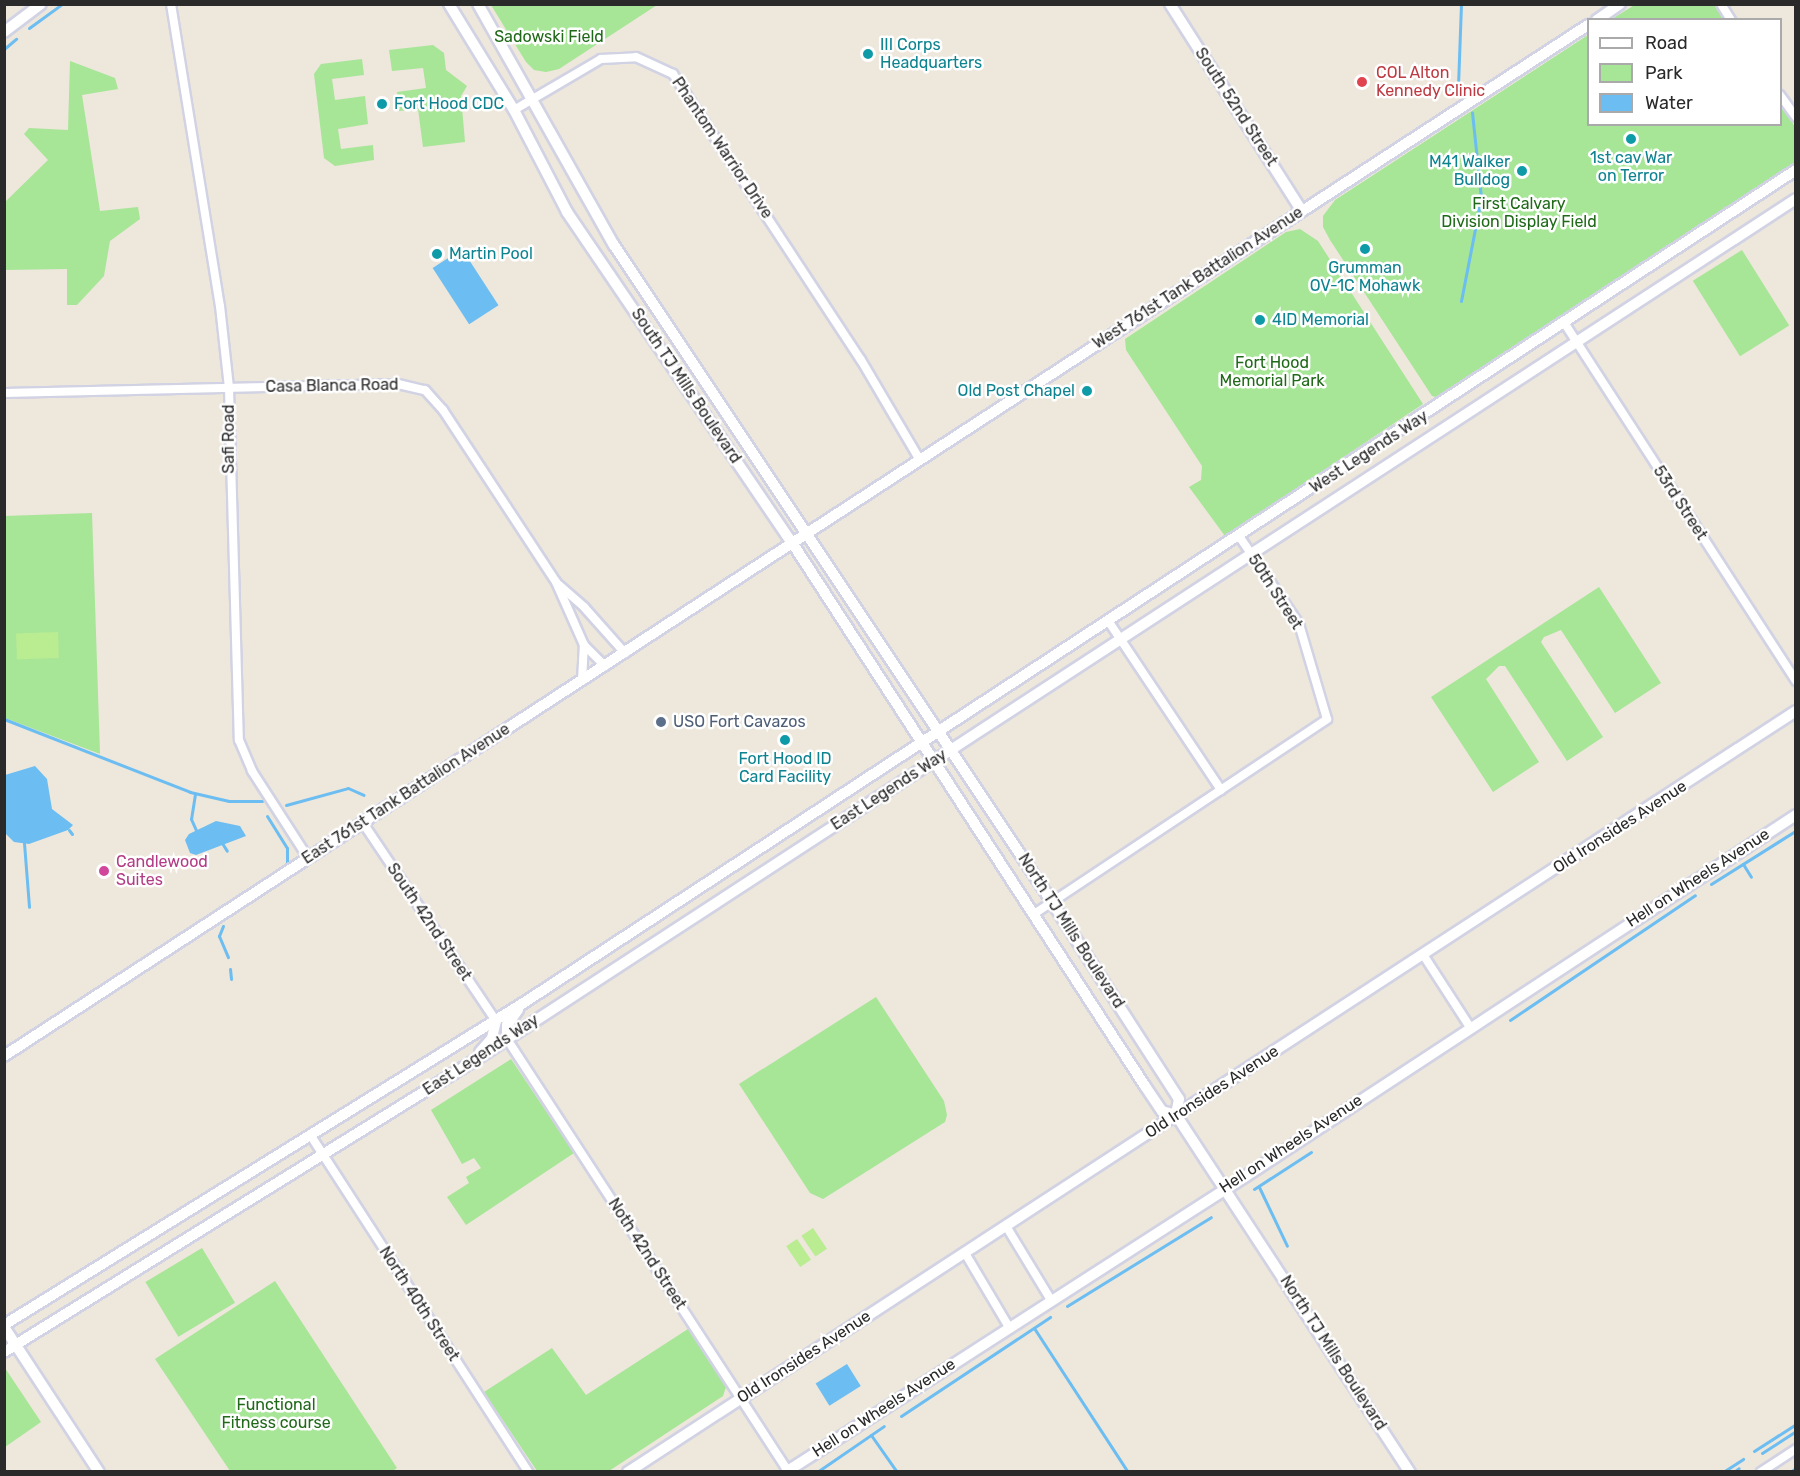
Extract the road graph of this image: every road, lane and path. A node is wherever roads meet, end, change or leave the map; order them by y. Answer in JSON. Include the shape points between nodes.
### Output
{"nodes":[{"id":1,"x":41,"y":4,"type":"edge"},
{"id":2,"x":171,"y":4,"type":"edge"},
{"id":3,"x":450,"y":4,"type":"edge"},
{"id":4,"x":478,"y":4,"type":"edge"},
{"id":5,"x":1170,"y":4,"type":"edge"},
{"id":6,"x":1620,"y":4,"type":"edge"},
{"id":7,"x":1721,"y":4,"type":"edge"},
{"id":8,"x":1600,"y":18,"type":"edge"},
{"id":9,"x":1730,"y":18,"type":"edge"},
{"id":10,"x":1587,"y":26,"type":"edge"},
{"id":11,"x":4,"y":32,"type":"edge"},
{"id":12,"x":533,"y":98,"type":"junction"},
{"id":13,"x":1782,"y":98,"type":"edge"},
{"id":14,"x":514,"y":110,"type":"junction"},
{"id":15,"x":1796,"y":117,"type":"edge"},
{"id":16,"x":1796,"y":170,"type":"edge"},
{"id":17,"x":1796,"y":199,"type":"edge"},
{"id":18,"x":1301,"y":210,"type":"junction"},
{"id":19,"x":1565,"y":324,"type":"junction"},
{"id":20,"x":1576,"y":343,"type":"junction"},
{"id":21,"x":229,"y":388,"type":"junction"},
{"id":22,"x":4,"y":393,"type":"edge"},
{"id":23,"x":920,"y":460,"type":"junction"},
{"id":24,"x":809,"y":534,"type":"junction"},
{"id":25,"x":1239,"y":536,"type":"junction"},
{"id":26,"x":793,"y":544,"type":"junction"},
{"id":27,"x":1252,"y":555,"type":"junction"},
{"id":28,"x":556,"y":582,"type":"junction"},
{"id":29,"x":1108,"y":622,"type":"junction"},
{"id":30,"x":1120,"y":640,"type":"junction"},
{"id":31,"x":584,"y":645,"type":"junction"},
{"id":32,"x":625,"y":653,"type":"junction"},
{"id":33,"x":605,"y":666,"type":"junction"},
{"id":34,"x":582,"y":681,"type":"junction"},
{"id":35,"x":1796,"y":681,"type":"edge"},
{"id":36,"x":1796,"y":711,"type":"edge"},
{"id":37,"x":940,"y":731,"type":"junction"},
{"id":38,"x":923,"y":742,"type":"junction"},
{"id":39,"x":952,"y":749,"type":"junction"},
{"id":40,"x":935,"y":760,"type":"junction"},
{"id":41,"x":1221,"y":790,"type":"junction"},
{"id":42,"x":1796,"y":815,"type":"edge"},
{"id":43,"x":363,"y":823,"type":"junction"},
{"id":44,"x":308,"y":858,"type":"junction"},
{"id":45,"x":1053,"y":902,"type":"junction"},
{"id":46,"x":1034,"y":914,"type":"junction"},
{"id":47,"x":1424,"y":956,"type":"junction"},
{"id":48,"x":525,"y":1002,"type":"junction"},
{"id":49,"x":495,"y":1021,"type":"junction"},
{"id":50,"x":1470,"y":1026,"type":"junction"},
{"id":51,"x":507,"y":1039,"type":"junction"},
{"id":52,"x":4,"y":1056,"type":"edge"},
{"id":53,"x":472,"y":1062,"type":"junction"},
{"id":54,"x":1176,"y":1115,"type":"junction"},
{"id":55,"x":311,"y":1136,"type":"junction"},
{"id":56,"x":322,"y":1155,"type":"junction"},
{"id":57,"x":1225,"y":1188,"type":"junction"},
{"id":58,"x":1006,"y":1226,"type":"junction"},
{"id":59,"x":965,"y":1253,"type":"junction"},
{"id":60,"x":1051,"y":1300,"type":"junction"},
{"id":61,"x":4,"y":1326,"type":"edge"},
{"id":62,"x":1008,"y":1327,"type":"junction"},
{"id":63,"x":16,"y":1345,"type":"junction"},
{"id":64,"x":4,"y":1352,"type":"edge"},
{"id":65,"x":741,"y":1398,"type":"junction"},
{"id":66,"x":1796,"y":1449,"type":"edge"},
{"id":67,"x":787,"y":1471,"type":"edge"},
{"id":68,"x":99,"y":1472,"type":"edge"},
{"id":69,"x":528,"y":1472,"type":"edge"},
{"id":70,"x":628,"y":1472,"type":"edge"},
{"id":71,"x":1410,"y":1472,"type":"edge"},
{"id":72,"x":1761,"y":1472,"type":"edge"}],
"edges":[{"from":1,"to":11,"type":"street"},
{"from":2,"to":21,"type":"street","name":"Safi Road","via":[[220,306]]},
{"from":3,"to":14,"type":"street","name":"South TJ Mills Boulevard"},
{"from":4,"to":12,"type":"street","name":"South TJ Mills Boulevard"},
{"from":5,"to":18,"type":"street","name":"South 52nd Street"},
{"from":6,"to":8,"type":"street"},
{"from":7,"to":9,"type":"street"},
{"from":10,"to":18,"type":"street","name":"West 761st Tank Battalion Avenue"},
{"from":12,"to":14,"type":"street","name":"Phantom Warrior Drive"},
{"from":12,"to":23,"type":"street","name":"Phantom Warrior Drive","via":[[601,59],[630,56],[661,66],[684,87]]},
{"from":12,"to":24,"type":"street","name":"South TJ Mills Boulevard","via":[[614,245]]},
{"from":13,"to":15,"type":"street"},
{"from":14,"to":26,"type":"street","name":"South TJ Mills Boulevard","via":[[567,212]]},
{"from":16,"to":19,"type":"street","name":"West Legends Way"},
{"from":17,"to":20,"type":"street","name":"West Legends Way"},
{"from":18,"to":23,"type":"street","name":"West 761st Tank Battalion Avenue"},
{"from":19,"to":20,"type":"street","name":"53rd Street"},
{"from":19,"to":25,"type":"street","name":"West Legends Way"},
{"from":20,"to":27,"type":"street","name":"West Legends Way"},
{"from":20,"to":35,"type":"street","name":"53rd Street"},
{"from":21,"to":22,"type":"street","name":"Casa Blanca Road"},
{"from":21,"to":28,"type":"street","name":"Casa Blanca Road","via":[[398,384],[425,390],[443,410]]},
{"from":21,"to":44,"type":"street","name":"Safi Road","via":[[239,740],[252,771]]},
{"from":23,"to":24,"type":"street","name":"West 761st Tank Battalion Avenue"},
{"from":24,"to":26,"type":"street","name":"East 761st Tank Battalion Avenue"},
{"from":24,"to":37,"type":"street","name":"South TJ Mills Boulevard"},
{"from":25,"to":27,"type":"street","name":"50th Street"},
{"from":25,"to":29,"type":"street","name":"West Legends Way"},
{"from":26,"to":32,"type":"street","name":"East 761st Tank Battalion Avenue"},
{"from":26,"to":38,"type":"street","name":"South TJ Mills Boulevard"},
{"from":27,"to":30,"type":"street","name":"West Legends Way"},
{"from":27,"to":41,"type":"street","name":"50th Street","via":[[1299,624],[1327,720]]},
{"from":28,"to":31,"type":"street","name":"Casa Blanca Road"},
{"from":28,"to":32,"type":"street","name":"Casa Blanca Road"},
{"from":29,"to":30,"type":"street"},
{"from":29,"to":37,"type":"street","name":"West Legends Way"},
{"from":30,"to":39,"type":"street","name":"West Legends Way"},
{"from":30,"to":41,"type":"street"},
{"from":31,"to":33,"type":"street","name":"Casa Blanca Road"},
{"from":31,"to":34,"type":"street","name":"Casa Blanca Road"},
{"from":32,"to":33,"type":"street","name":"East 761st Tank Battalion Avenue"},
{"from":33,"to":34,"type":"street","name":"East 761st Tank Battalion Avenue"},
{"from":34,"to":43,"type":"street","name":"East 761st Tank Battalion Avenue"},
{"from":36,"to":47,"type":"street","name":"Old Ironsides Avenue"},
{"from":37,"to":38,"type":"street","name":"East Legends Way"},
{"from":37,"to":39,"type":"street","name":"South TJ Mills Boulevard"},
{"from":38,"to":40,"type":"street","name":"South TJ Mills Boulevard"},
{"from":38,"to":48,"type":"street","name":"East Legends Way"},
{"from":39,"to":40,"type":"street","name":"East Legends Way"},
{"from":39,"to":45,"type":"street","name":"North TJ Mills Boulevard"},
{"from":40,"to":46,"type":"street","name":"North TJ Mills Boulevard"},
{"from":40,"to":51,"type":"street","name":"East Legends Way"},
{"from":41,"to":45,"type":"street"},
{"from":42,"to":50,"type":"street","name":"Hell on Wheels Avenue"},
{"from":43,"to":44,"type":"street","name":"East 761st Tank Battalion Avenue"},
{"from":43,"to":49,"type":"street","name":"South 42nd Street"},
{"from":44,"to":52,"type":"street","name":"East 761st Tank Battalion Avenue"},
{"from":45,"to":46,"type":"street"},
{"from":45,"to":54,"type":"street","name":"North TJ Mills Boulevard","via":[[1179,1099]]},
{"from":46,"to":54,"type":"street","name":"North TJ Mills Boulevard","via":[[1162,1111]]},
{"from":47,"to":50,"type":"street"},
{"from":47,"to":54,"type":"street","name":"Old Ironsides Avenue"},
{"from":48,"to":49,"type":"street","name":"East Legends Way"},
{"from":48,"to":51,"type":"street","via":[[507,1025]]},
{"from":49,"to":53,"type":"street","via":[[492,1038]]},
{"from":49,"to":55,"type":"street","name":"East Legends Way"},
{"from":50,"to":57,"type":"street","name":"Hell on Wheels Avenue"},
{"from":51,"to":53,"type":"street","name":"East Legends Way"},
{"from":51,"to":65,"type":"street","name":"Noth 42nd Street"},
{"from":53,"to":56,"type":"street","name":"East Legends Way"},
{"from":54,"to":57,"type":"street","name":"North TJ Mills Boulevard"},
{"from":54,"to":58,"type":"street","name":"Old Ironsides Avenue"},
{"from":55,"to":56,"type":"street","name":"North 40th Street"},
{"from":55,"to":61,"type":"street","name":"East Legends Way"},
{"from":56,"to":63,"type":"street","name":"East Legends Way"},
{"from":56,"to":69,"type":"street","name":"North 40th Street"},
{"from":57,"to":60,"type":"street","name":"Hell on Wheels Avenue"},
{"from":57,"to":71,"type":"street","name":"North TJ Mills Boulevard"},
{"from":58,"to":59,"type":"street","name":"Old Ironsides Avenue"},
{"from":58,"to":60,"type":"street"},
{"from":59,"to":62,"type":"street"},
{"from":59,"to":65,"type":"street","name":"Old Ironsides Avenue"},
{"from":60,"to":62,"type":"street","name":"Hell on Wheels Avenue"},
{"from":61,"to":63,"type":"street"},
{"from":62,"to":67,"type":"street","name":"Hell on Wheels Avenue"},
{"from":63,"to":64,"type":"street","name":"East Legends Way"},
{"from":63,"to":68,"type":"street"},
{"from":65,"to":67,"type":"street","name":"Noth 42nd Street"},
{"from":65,"to":70,"type":"street","name":"Old Ironsides Avenue"},
{"from":66,"to":72,"type":"street"}]}
